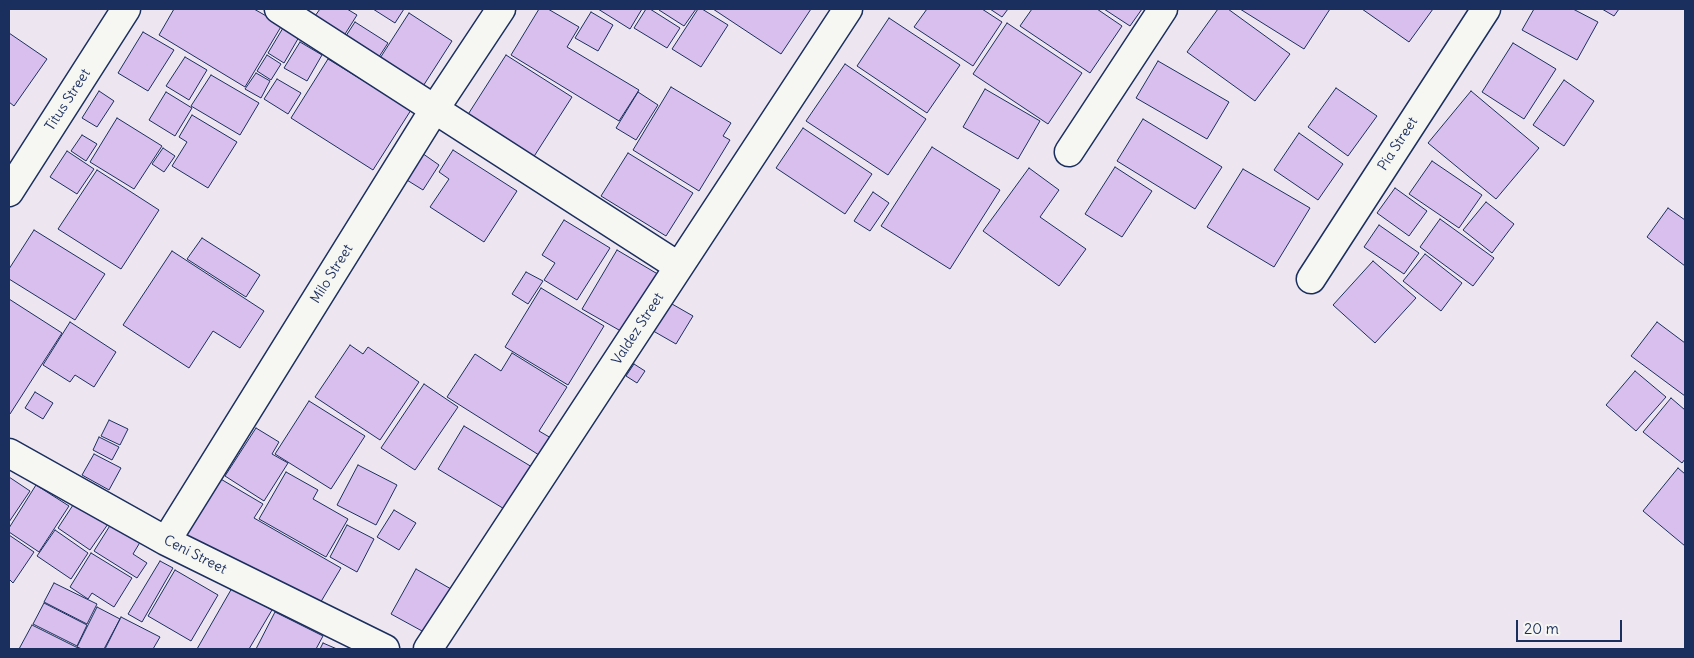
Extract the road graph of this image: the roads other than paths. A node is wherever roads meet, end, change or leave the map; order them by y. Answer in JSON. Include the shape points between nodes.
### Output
{"nodes":[{"id":1,"x":126,"y":9,"type":"edge"},
{"id":2,"x":279,"y":9,"type":"edge"},
{"id":3,"x":501,"y":9,"type":"edge"},
{"id":4,"x":848,"y":9,"type":"edge"},
{"id":5,"x":1163,"y":9,"type":"edge"},
{"id":6,"x":1486,"y":9,"type":"edge"},
{"id":7,"x":434,"y":110,"type":"junction"},
{"id":8,"x":1069,"y":152,"type":"dead end"},
{"id":9,"x":9,"y":192,"type":"edge"},
{"id":10,"x":678,"y":266,"type":"junction"},
{"id":11,"x":1311,"y":279,"type":"dead end"},
{"id":12,"x":9,"y":453,"type":"edge"},
{"id":13,"x":166,"y":541,"type":"junction"},
{"id":14,"x":384,"y":649,"type":"edge"},
{"id":15,"x":428,"y":649,"type":"edge"}],
"edges":[{"from":1,"to":9,"type":"street","name":"Titus Street"},
{"from":2,"to":7,"type":"street"},
{"from":3,"to":7,"type":"street","name":"Milo Street"},
{"from":4,"to":10,"type":"street","name":"Valdez Street"},
{"from":5,"to":8,"type":"street"},
{"from":6,"to":11,"type":"street","name":"Pia Street"},
{"from":7,"to":10,"type":"street"},
{"from":7,"to":13,"type":"street","name":"Milo Street"},
{"from":10,"to":15,"type":"street","name":"Valdez Street"},
{"from":12,"to":13,"type":"street","name":"Ceni Street"},
{"from":13,"to":14,"type":"street","name":"Ceni Street"}]}
